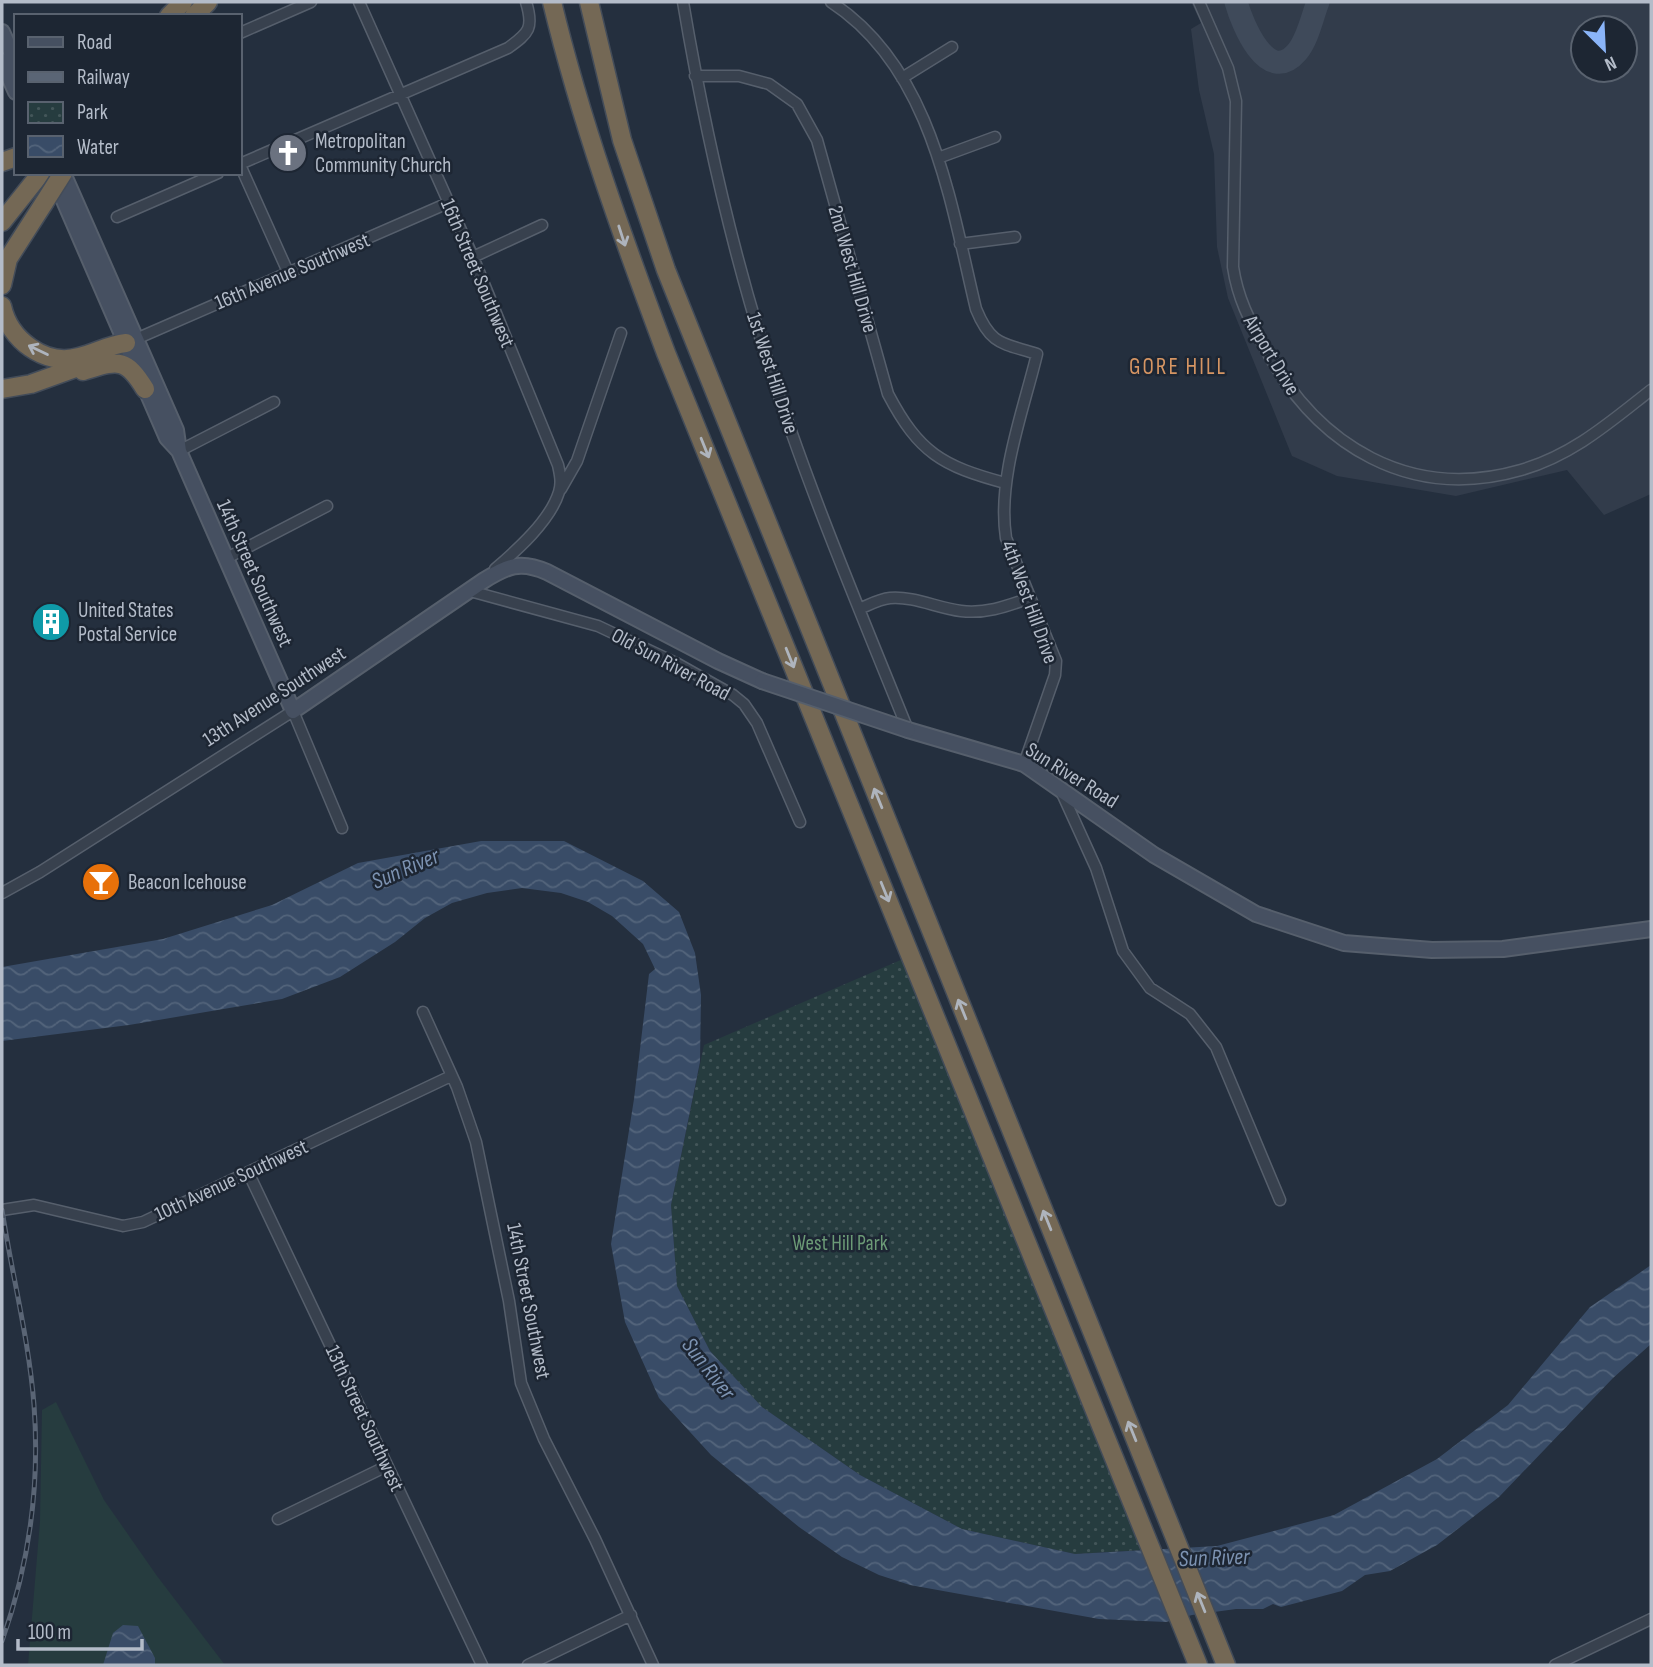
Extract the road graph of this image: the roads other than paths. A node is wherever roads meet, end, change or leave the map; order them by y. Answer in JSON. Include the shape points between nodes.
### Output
{"nodes":[{"id":1,"x":208,"y":2,"type":"edge"},
{"id":2,"x":311,"y":2,"type":"edge"},
{"id":3,"x":359,"y":2,"type":"edge"},
{"id":4,"x":526,"y":2,"type":"edge"},
{"id":5,"x":552,"y":2,"type":"edge"},
{"id":6,"x":561,"y":2,"type":"edge"},
{"id":7,"x":589,"y":2,"type":"edge"},
{"id":8,"x":683,"y":2,"type":"edge"},
{"id":9,"x":831,"y":2,"type":"edge"},
{"id":10,"x":855,"y":2,"type":"edge"},
{"id":11,"x":1199,"y":2,"type":"edge"},
{"id":12,"x":846,"y":12,"type":"junction"},
{"id":13,"x":194,"y":14,"type":"edge"},
{"id":14,"x":2,"y":32,"type":"edge"},
{"id":15,"x":242,"y":32,"type":"edge"},
{"id":16,"x":953,"y":47,"type":"dead end"},
{"id":17,"x":14,"y":59,"type":"edge"},
{"id":18,"x":2,"y":61,"type":"edge"},
{"id":19,"x":695,"y":76,"type":"junction"},
{"id":20,"x":902,"y":78,"type":"junction"},
{"id":21,"x":14,"y":88,"type":"edge"},
{"id":22,"x":400,"y":95,"type":"junction"},
{"id":23,"x":995,"y":137,"type":"dead end"},
{"id":24,"x":938,"y":158,"type":"junction"},
{"id":25,"x":242,"y":163,"type":"edge"},
{"id":26,"x":242,"y":168,"type":"edge"},
{"id":27,"x":601,"y":171,"type":"junction"},
{"id":28,"x":53,"y":175,"type":"edge"},
{"id":29,"x":60,"y":175,"type":"edge"},
{"id":30,"x":64,"y":175,"type":"edge"},
{"id":31,"x":213,"y":175,"type":"edge"},
{"id":32,"x":40,"y":189,"type":"edge"},
{"id":33,"x":448,"y":203,"type":"junction"},
{"id":34,"x":117,"y":216,"type":"dead end"},
{"id":35,"x":2,"y":222,"type":"edge"},
{"id":36,"x":542,"y":225,"type":"dead end"},
{"id":37,"x":1015,"y":237,"type":"dead end"},
{"id":38,"x":960,"y":244,"type":"junction"},
{"id":39,"x":2,"y":247,"type":"edge"},
{"id":40,"x":473,"y":257,"type":"junction"},
{"id":41,"x":288,"y":272,"type":"junction"},
{"id":42,"x":2,"y":285,"type":"edge"},
{"id":43,"x":2,"y":306,"type":"edge"},
{"id":44,"x":621,"y":333,"type":"dead end"},
{"id":45,"x":131,"y":341,"type":"junction"},
{"id":46,"x":56,"y":376,"type":"junction"},
{"id":47,"x":2,"y":389,"type":"edge"},
{"id":48,"x":145,"y":389,"type":"junction"},
{"id":49,"x":1651,"y":390,"type":"edge"},
{"id":50,"x":274,"y":402,"type":"dead end"},
{"id":51,"x":179,"y":451,"type":"junction"},
{"id":52,"x":1005,"y":483,"type":"junction"},
{"id":53,"x":560,"y":491,"type":"junction"},
{"id":54,"x":327,"y":506,"type":"dead end"},
{"id":55,"x":225,"y":559,"type":"junction"},
{"id":56,"x":482,"y":581,"type":"junction"},
{"id":57,"x":470,"y":591,"type":"junction"},
{"id":58,"x":1030,"y":597,"type":"junction"},
{"id":59,"x":859,"y":609,"type":"junction"},
{"id":60,"x":292,"y":711,"type":"junction"},
{"id":61,"x":908,"y":730,"type":"junction"},
{"id":62,"x":1024,"y":764,"type":"junction"},
{"id":63,"x":1061,"y":790,"type":"junction"},
{"id":64,"x":800,"y":822,"type":"dead end"},
{"id":65,"x":342,"y":828,"type":"dead end"},
{"id":66,"x":2,"y":893,"type":"edge"},
{"id":67,"x":1651,"y":929,"type":"edge"},
{"id":68,"x":423,"y":1012,"type":"dead end"},
{"id":69,"x":450,"y":1076,"type":"junction"},
{"id":70,"x":248,"y":1172,"type":"junction"},
{"id":71,"x":1280,"y":1200,"type":"dead end"},
{"id":72,"x":2,"y":1209,"type":"edge"},
{"id":73,"x":387,"y":1466,"type":"junction"},
{"id":74,"x":278,"y":1519,"type":"dead end"},
{"id":75,"x":631,"y":1615,"type":"junction"},
{"id":76,"x":1651,"y":1619,"type":"edge"},
{"id":77,"x":1581,"y":1653,"type":"junction"},
{"id":78,"x":482,"y":1665,"type":"edge"},
{"id":79,"x":528,"y":1665,"type":"edge"},
{"id":80,"x":653,"y":1665,"type":"edge"},
{"id":81,"x":1198,"y":1665,"type":"edge"},
{"id":82,"x":1226,"y":1665,"type":"edge"},
{"id":83,"x":1555,"y":1665,"type":"edge"},
{"id":84,"x":1587,"y":1665,"type":"edge"}],
"edges":[{"from":1,"to":13,"type":"highway"},
{"from":2,"to":15,"type":"street"},
{"from":3,"to":22,"type":"street","name":"16th Street Southwest"},
{"from":4,"to":22,"type":"street","via":[[529,29],[523,37]]},
{"from":5,"to":27,"type":"highway"},
{"from":6,"to":27,"type":"highway"},
{"from":82,"to":7,"type":"highway","one_way":true,"via":[[666,270],[621,140]]},
{"from":8,"to":19,"type":"street","name":"1st West Hill Drive"},
{"from":9,"to":12,"type":"street"},
{"from":10,"to":12,"type":"street"},
{"from":11,"to":49,"type":"street","name":"Airport Drive","via":[[1228,68],[1236,101],[1233,267],[1237,289],[1281,377],[1320,423],[1377,462],[1429,475],[1474,478],[1518,471],[1556,457],[1593,436]]},
{"from":12,"to":20,"type":"street","via":[[877,42]]},
{"from":14,"to":17,"type":"street"},
{"from":16,"to":20,"type":"street"},
{"from":18,"to":21,"type":"street"},
{"from":19,"to":52,"type":"street","name":"2nd West Hill Drive","via":[[739,76],[769,84],[797,104],[817,140],[888,394],[905,425],[932,454],[965,472]]},
{"from":19,"to":59,"type":"street","name":"1st West Hill Drive","via":[[730,231],[765,353]]},
{"from":20,"to":24,"type":"street","via":[[924,117]]},
{"from":22,"to":25,"type":"street"},
{"from":22,"to":33,"type":"street","name":"16th Street Southwest"},
{"from":23,"to":24,"type":"street"},
{"from":24,"to":38,"type":"street"},
{"from":26,"to":41,"type":"street"},
{"from":27,"to":81,"type":"highway","one_way":true,"via":[[666,353]]},
{"from":28,"to":45,"type":"street","name":"14th Street Southwest"},
{"from":29,"to":32,"type":"highway","bridge":true},
{"from":30,"to":45,"type":"street","name":"14th Street Southwest"},
{"from":31,"to":34,"type":"street"},
{"from":32,"to":35,"type":"highway"},
{"from":32,"to":39,"type":"highway"},
{"from":32,"to":42,"type":"highway","via":[[8,259]]},
{"from":33,"to":40,"type":"street","name":"16th Street Southwest"},
{"from":33,"to":41,"type":"street","name":"16th Avenue Southwest"},
{"from":36,"to":40,"type":"street"},
{"from":37,"to":38,"type":"street"},
{"from":38,"to":52,"type":"street","name":"4th West Hill Drive","via":[[984,330],[998,342],[1037,354]]},
{"from":40,"to":53,"type":"street","name":"16th Street Southwest","via":[[558,465]]},
{"from":41,"to":45,"type":"street","name":"16th Avenue Southwest"},
{"from":45,"to":43,"type":"highway","one_way":true,"via":[[70,359],[44,354],[13,332]]},
{"from":44,"to":53,"type":"street","via":[[577,461]]},
{"from":45,"to":46,"type":"highway"},
{"from":45,"to":48,"type":"street","name":"14th Street Southwest"},
{"from":45,"to":51,"type":"street","name":"14th Street Southwest","via":[[176,430]]},
{"from":46,"to":47,"type":"highway"},
{"from":46,"to":48,"type":"highway","via":[[114,361],[129,367]]},
{"from":48,"to":51,"type":"street","name":"14th Street Southwest","via":[[167,438]]},
{"from":50,"to":51,"type":"street"},
{"from":51,"to":55,"type":"street","name":"14th Street Southwest"},
{"from":52,"to":58,"type":"street","name":"4th West Hill Drive","via":[[1006,538]]},
{"from":53,"to":56,"type":"street","name":"13th Avenue Southwest","via":[[521,547]]},
{"from":54,"to":55,"type":"street"},
{"from":55,"to":60,"type":"street","name":"14th Street Southwest"},
{"from":56,"to":57,"type":"street","name":"13th Avenue Southwest"},
{"from":56,"to":61,"type":"street","name":"Sun River Road","bridge":true,"via":[[503,568],[533,566],[762,681]]},
{"from":57,"to":60,"type":"street","name":"13th Avenue Southwest"},
{"from":57,"to":64,"type":"street","name":"Old Sun River Road","via":[[598,626],[733,695],[757,723]]},
{"from":58,"to":59,"type":"street","via":[[986,611],[892,598]]},
{"from":58,"to":62,"type":"street","name":"4th West Hill Drive","via":[[1056,661]]},
{"from":59,"to":61,"type":"street","name":"1st West Hill Drive"},
{"from":60,"to":65,"type":"street","name":"14th Street Southwest"},
{"from":60,"to":66,"type":"street","name":"13th Avenue Southwest"},
{"from":61,"to":62,"type":"street","name":"Sun River Road"},
{"from":62,"to":63,"type":"street","name":"Sun River Road"},
{"from":63,"to":67,"type":"street","name":"Sun River Road","via":[[1154,855],[1256,914],[1344,943],[1432,950],[1503,949]]},
{"from":63,"to":71,"type":"street","via":[[1096,868],[1123,951],[1150,988],[1190,1014],[1216,1047]]},
{"from":68,"to":69,"type":"street","name":"14th Street Southwest"},
{"from":69,"to":70,"type":"street","name":"10th Avenue Southwest"},
{"from":69,"to":75,"type":"street","name":"14th Street Southwest","via":[[477,1142],[521,1384]]},
{"from":70,"to":72,"type":"street","name":"10th Avenue Southwest","via":[[143,1222],[123,1226],[34,1205]]},
{"from":70,"to":73,"type":"street","name":"13th Street Southwest"},
{"from":73,"to":74,"type":"street"},
{"from":73,"to":78,"type":"street","name":"13th Street Southwest"},
{"from":75,"to":79,"type":"street"},
{"from":75,"to":80,"type":"street","name":"14th Street Southwest"},
{"from":76,"to":77,"type":"street"},
{"from":77,"to":83,"type":"street"},
{"from":77,"to":84,"type":"street"}]}
